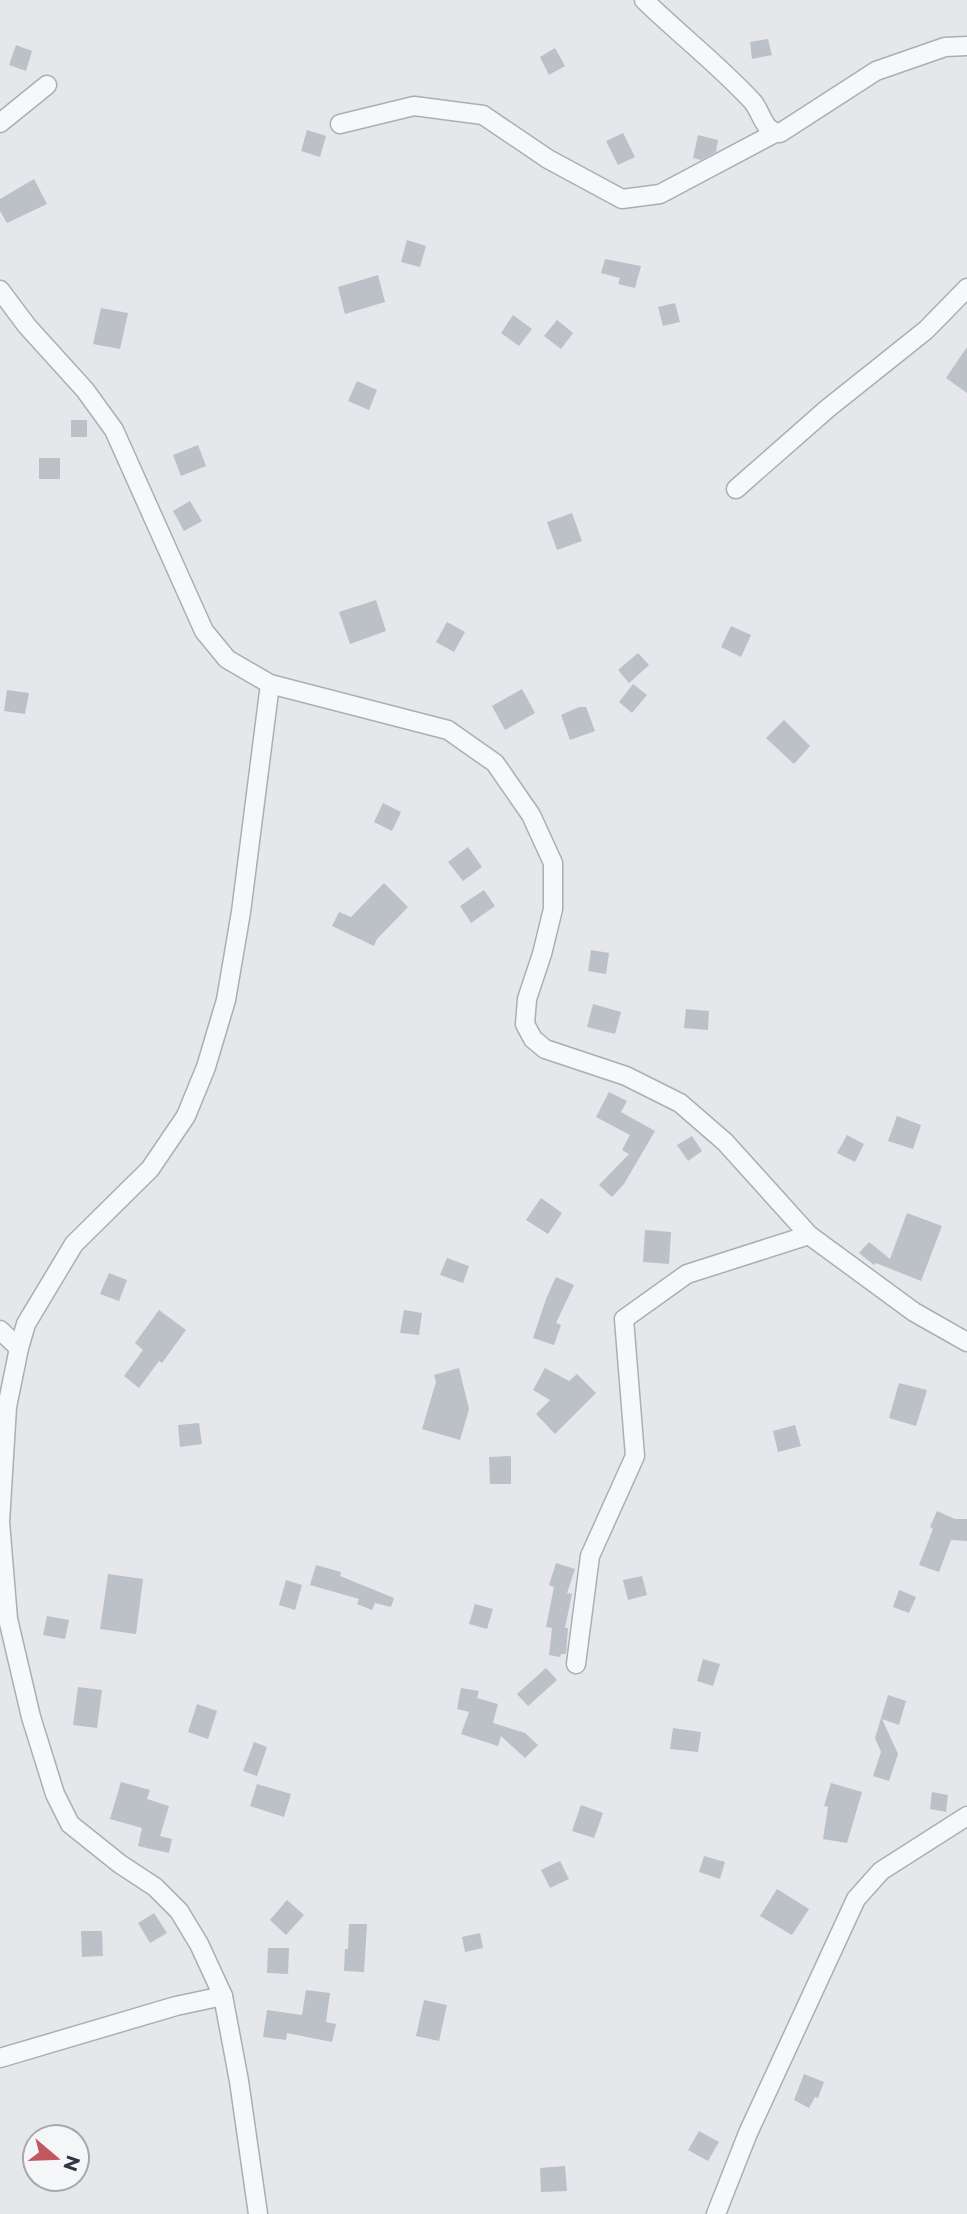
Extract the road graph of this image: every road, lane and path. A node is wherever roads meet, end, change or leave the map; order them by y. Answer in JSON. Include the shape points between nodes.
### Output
{"nodes":[{"id":1,"x":644,"y":0,"type":"edge"},
{"id":2,"x":967,"y":46,"type":"edge"},
{"id":3,"x":47,"y":85,"type":"dead end"},
{"id":4,"x":0,"y":123,"type":"edge"},
{"id":5,"x":340,"y":124,"type":"dead end"},
{"id":6,"x":775,"y":133,"type":"junction"},
{"id":7,"x":967,"y":288,"type":"edge"},
{"id":8,"x":0,"y":290,"type":"edge"},
{"id":9,"x":736,"y":489,"type":"dead end"},
{"id":10,"x":270,"y":684,"type":"junction"},
{"id":11,"x":809,"y":1235,"type":"junction"},
{"id":12,"x":0,"y":1331,"type":"edge"},
{"id":13,"x":967,"y":1342,"type":"edge"},
{"id":14,"x":19,"y":1348,"type":"junction"},
{"id":15,"x":576,"y":1664,"type":"dead end"},
{"id":16,"x":967,"y":1816,"type":"edge"},
{"id":17,"x":223,"y":1996,"type":"junction"},
{"id":18,"x":0,"y":2058,"type":"edge"},
{"id":19,"x":258,"y":2214,"type":"edge"},
{"id":20,"x":716,"y":2214,"type":"edge"}],
"edges":[{"from":1,"to":6,"type":"street","via":[[721,68]]},
{"from":2,"to":6,"type":"street","via":[[945,47],[876,71]]},
{"from":3,"to":4,"type":"street"},
{"from":5,"to":6,"type":"street","via":[[414,106],[483,115],[548,159],[622,199],[660,194]]},
{"from":7,"to":9,"type":"street","via":[[926,330]]},
{"from":8,"to":10,"type":"street","via":[[114,430],[204,631],[228,659]]},
{"from":10,"to":11,"type":"street","via":[[448,730],[495,763],[531,815],[554,863],[553,909],[527,999],[525,1024],[533,1039],[545,1049],[626,1076],[681,1103],[725,1142]]},
{"from":10,"to":14,"type":"street","via":[[241,912],[226,1000],[206,1067],[186,1116],[150,1170],[74,1244],[26,1324]]},
{"from":11,"to":13,"type":"street","via":[[914,1312]]},
{"from":11,"to":15,"type":"street","via":[[687,1274],[624,1319],[635,1456],[590,1556]]},
{"from":12,"to":14,"type":"street"},
{"from":14,"to":17,"type":"street","via":[[7,1407],[1,1522],[8,1619],[55,1794],[70,1824],[155,1887],[179,1911]]},
{"from":16,"to":20,"type":"street","via":[[881,1871],[856,1899],[748,2133]]},
{"from":17,"to":18,"type":"street"},
{"from":17,"to":19,"type":"street"}]}
